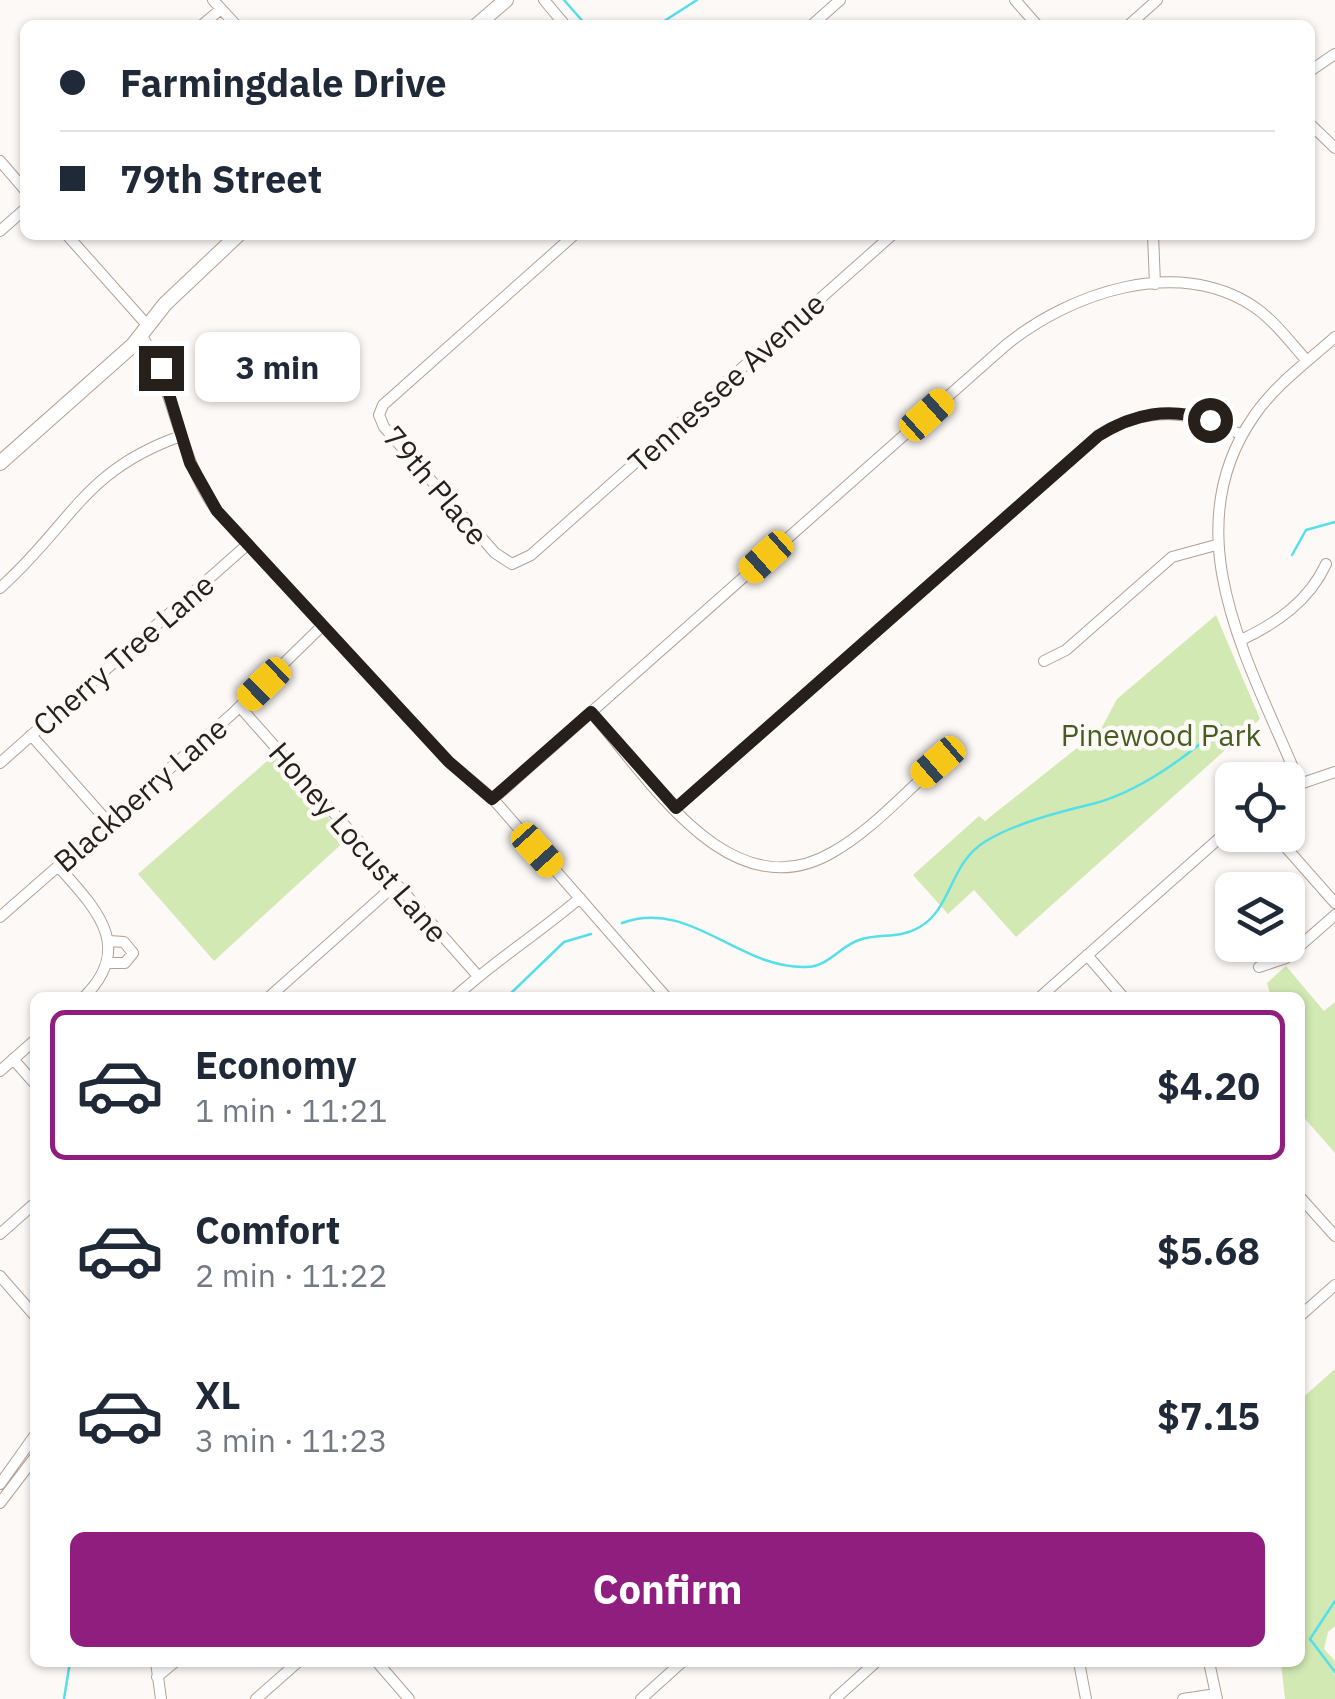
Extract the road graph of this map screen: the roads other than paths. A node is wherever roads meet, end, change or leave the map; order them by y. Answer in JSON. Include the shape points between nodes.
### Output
{"nodes":[{"id":1,"x":506,"y":0,"type":"edge"},
{"id":2,"x":544,"y":0,"type":"edge"},
{"id":3,"x":840,"y":0,"type":"edge"},
{"id":4,"x":1015,"y":0,"type":"edge"},
{"id":5,"x":1157,"y":0,"type":"edge"},
{"id":6,"x":483,"y":20,"type":"edge"},
{"id":7,"x":561,"y":20,"type":"edge"},
{"id":8,"x":818,"y":20,"type":"edge"},
{"id":9,"x":1033,"y":20,"type":"edge"},
{"id":10,"x":1135,"y":20,"type":"edge"},
{"id":11,"x":1315,"y":129,"type":"edge"},
{"id":12,"x":1335,"y":148,"type":"edge"},
{"id":13,"x":0,"y":161,"type":"edge"},
{"id":14,"x":20,"y":181,"type":"edge"},
{"id":15,"x":20,"y":213,"type":"edge"},
{"id":16,"x":0,"y":231,"type":"edge"},
{"id":17,"x":71,"y":240,"type":"edge"},
{"id":18,"x":233,"y":240,"type":"edge"},
{"id":19,"x":568,"y":240,"type":"edge"},
{"id":20,"x":886,"y":240,"type":"edge"},
{"id":21,"x":1153,"y":240,"type":"edge"},
{"id":22,"x":1156,"y":284,"type":"junction"},
{"id":23,"x":144,"y":330,"type":"junction"},
{"id":24,"x":1335,"y":336,"type":"edge"},
{"id":25,"x":1307,"y":361,"type":"junction"},
{"id":26,"x":181,"y":436,"type":"junction"},
{"id":27,"x":1242,"y":436,"type":"junction"},
{"id":28,"x":0,"y":462,"type":"edge"},
{"id":29,"x":560,"y":529,"type":"joint"},
{"id":30,"x":247,"y":545,"type":"junction"},
{"id":31,"x":1216,"y":546,"type":"junction"},
{"id":32,"x":1326,"y":564,"type":"dead end"},
{"id":33,"x":0,"y":588,"type":"edge"},
{"id":34,"x":321,"y":628,"type":"junction"},
{"id":35,"x":1241,"y":640,"type":"junction"},
{"id":36,"x":1044,"y":661,"type":"dead end"},
{"id":37,"x":240,"y":707,"type":"junction"},
{"id":38,"x":591,"y":712,"type":"junction"},
{"id":39,"x":31,"y":735,"type":"junction"},
{"id":40,"x":938,"y":762,"type":"dead end"},
{"id":41,"x":1292,"y":762,"type":"edge"},
{"id":42,"x":0,"y":763,"type":"edge"},
{"id":43,"x":1335,"y":772,"type":"edge"},
{"id":44,"x":1305,"y":781,"type":"edge"},
{"id":45,"x":492,"y":799,"type":"junction"},
{"id":46,"x":676,"y":808,"type":"junction"},
{"id":47,"x":108,"y":822,"type":"junction"},
{"id":48,"x":1215,"y":842,"type":"edge"},
{"id":49,"x":1290,"y":852,"type":"edge"},
{"id":50,"x":58,"y":866,"type":"junction"},
{"id":51,"x":396,"y":884,"type":"junction"},
{"id":52,"x":580,"y":898,"type":"junction"},
{"id":53,"x":1335,"y":903,"type":"edge"},
{"id":54,"x":1335,"y":915,"type":"edge"},
{"id":55,"x":0,"y":917,"type":"edge"},
{"id":56,"x":109,"y":941,"type":"junction"},
{"id":57,"x":1087,"y":955,"type":"junction"},
{"id":58,"x":108,"y":963,"type":"junction"},
{"id":59,"x":1260,"y":968,"type":"dead end"},
{"id":60,"x":478,"y":976,"type":"junction"},
{"id":61,"x":87,"y":992,"type":"edge"},
{"id":62,"x":275,"y":992,"type":"edge"},
{"id":63,"x":461,"y":992,"type":"edge"},
{"id":64,"x":663,"y":992,"type":"edge"},
{"id":65,"x":1046,"y":992,"type":"edge"},
{"id":66,"x":1119,"y":992,"type":"edge"},
{"id":67,"x":30,"y":1045,"type":"edge"},
{"id":68,"x":13,"y":1060,"type":"junction"},
{"id":69,"x":0,"y":1072,"type":"edge"},
{"id":70,"x":30,"y":1079,"type":"edge"},
{"id":71,"x":1305,"y":1203,"type":"edge"},
{"id":72,"x":30,"y":1207,"type":"edge"},
{"id":73,"x":0,"y":1234,"type":"edge"},
{"id":74,"x":1335,"y":1236,"type":"edge"},
{"id":75,"x":0,"y":1276,"type":"edge"},
{"id":76,"x":1335,"y":1286,"type":"edge"},
{"id":77,"x":30,"y":1310,"type":"edge"},
{"id":78,"x":1305,"y":1312,"type":"edge"},
{"id":79,"x":30,"y":1442,"type":"edge"},
{"id":80,"x":30,"y":1464,"type":"edge"},
{"id":81,"x":0,"y":1484,"type":"edge"},
{"id":82,"x":0,"y":1503,"type":"edge"},
{"id":83,"x":156,"y":1667,"type":"edge"},
{"id":84,"x":169,"y":1667,"type":"edge"},
{"id":85,"x":292,"y":1667,"type":"edge"},
{"id":86,"x":381,"y":1667,"type":"edge"},
{"id":87,"x":676,"y":1667,"type":"edge"},
{"id":88,"x":870,"y":1667,"type":"edge"},
{"id":89,"x":1080,"y":1667,"type":"edge"},
{"id":90,"x":1210,"y":1667,"type":"edge"},
{"id":91,"x":157,"y":1677,"type":"junction"},
{"id":92,"x":1216,"y":1696,"type":"edge"},
{"id":93,"x":161,"y":1699,"type":"edge"},
{"id":94,"x":256,"y":1699,"type":"edge"},
{"id":95,"x":409,"y":1699,"type":"edge"},
{"id":96,"x":641,"y":1699,"type":"edge"},
{"id":97,"x":835,"y":1699,"type":"edge"},
{"id":98,"x":1086,"y":1699,"type":"edge"},
{"id":99,"x":1183,"y":1699,"type":"edge"}],
"edges":[{"from":1,"to":6,"type":"street"},
{"from":2,"to":7,"type":"street"},
{"from":3,"to":8,"type":"street"},
{"from":4,"to":9,"type":"street"},
{"from":5,"to":10,"type":"street"},
{"from":11,"to":12,"type":"street"},
{"from":13,"to":14,"type":"street"},
{"from":15,"to":16,"type":"street"},
{"from":17,"to":23,"type":"street"},
{"from":18,"to":23,"type":"street"},
{"from":19,"to":29,"type":"street","name":"79th Place","via":[[379,415],[503,561],[520,562]]},
{"from":20,"to":29,"type":"street","name":"Tennessee Avenue"},
{"from":21,"to":22,"type":"street"},
{"from":22,"to":25,"type":"street","via":[[1212,288],[1240,298]]},
{"from":22,"to":38,"type":"street","via":[[1088,298],[1017,336]]},
{"from":23,"to":26,"type":"street"},
{"from":23,"to":28,"type":"street"},
{"from":24,"to":25,"type":"street"},
{"from":25,"to":27,"type":"street","via":[[1267,399]]},
{"from":26,"to":30,"type":"street","via":[[203,490]]},
{"from":26,"to":33,"type":"street","via":[[104,474]]},
{"from":27,"to":31,"type":"street","via":[[1220,494]]},
{"from":27,"to":46,"type":"street","via":[[1178,412],[1139,416],[1098,436]]},
{"from":30,"to":34,"type":"street"},
{"from":30,"to":39,"type":"street","name":"Cherry Tree Lane"},
{"from":31,"to":35,"type":"street"},
{"from":31,"to":36,"type":"street","via":[[1172,557],[1066,650]]},
{"from":32,"to":35,"type":"street","via":[[1316,586],[1274,624]]},
{"from":34,"to":37,"type":"street","name":"Blackberry Lane"},
{"from":34,"to":45,"type":"street"},
{"from":35,"to":41,"type":"street"},
{"from":37,"to":47,"type":"street","name":"Blackberry Lane"},
{"from":37,"to":51,"type":"street","name":"Honey Locust Lane"},
{"from":38,"to":45,"type":"street"},
{"from":38,"to":46,"type":"street"},
{"from":39,"to":42,"type":"street","name":"Cherry Tree Lane"},
{"from":39,"to":47,"type":"street"},
{"from":40,"to":46,"type":"street","via":[[850,840],[800,865],[765,867],[736,859],[708,842]]},
{"from":43,"to":44,"type":"street"},
{"from":45,"to":52,"type":"street"},
{"from":47,"to":50,"type":"street","name":"Blackberry Lane"},
{"from":48,"to":57,"type":"street"},
{"from":49,"to":53,"type":"street"},
{"from":50,"to":55,"type":"street","name":"Blackberry Lane"},
{"from":50,"to":56,"type":"street","via":[[96,910]]},
{"from":51,"to":60,"type":"street","name":"Honey Locust Lane"},
{"from":51,"to":62,"type":"street"},
{"from":52,"to":60,"type":"street"},
{"from":52,"to":64,"type":"street"},
{"from":54,"to":59,"type":"street","via":[[1286,958]]},
{"from":56,"to":58,"type":"street"},
{"from":56,"to":58,"type":"street","via":[[124,942],[133,952],[125,963]]},
{"from":57,"to":65,"type":"street"},
{"from":57,"to":66,"type":"street"},
{"from":58,"to":61,"type":"street"},
{"from":60,"to":63,"type":"street"},
{"from":67,"to":68,"type":"street"},
{"from":68,"to":69,"type":"street"},
{"from":68,"to":70,"type":"street"},
{"from":71,"to":74,"type":"street"},
{"from":72,"to":73,"type":"street"},
{"from":75,"to":77,"type":"street"},
{"from":76,"to":78,"type":"street"},
{"from":79,"to":81,"type":"street"},
{"from":80,"to":82,"type":"street"},
{"from":83,"to":91,"type":"street"},
{"from":84,"to":91,"type":"street"},
{"from":85,"to":94,"type":"street"},
{"from":86,"to":95,"type":"street"},
{"from":87,"to":96,"type":"street"},
{"from":88,"to":97,"type":"street"},
{"from":89,"to":98,"type":"street"},
{"from":90,"to":92,"type":"street"},
{"from":91,"to":93,"type":"street"},
{"from":92,"to":99,"type":"street"}]}
